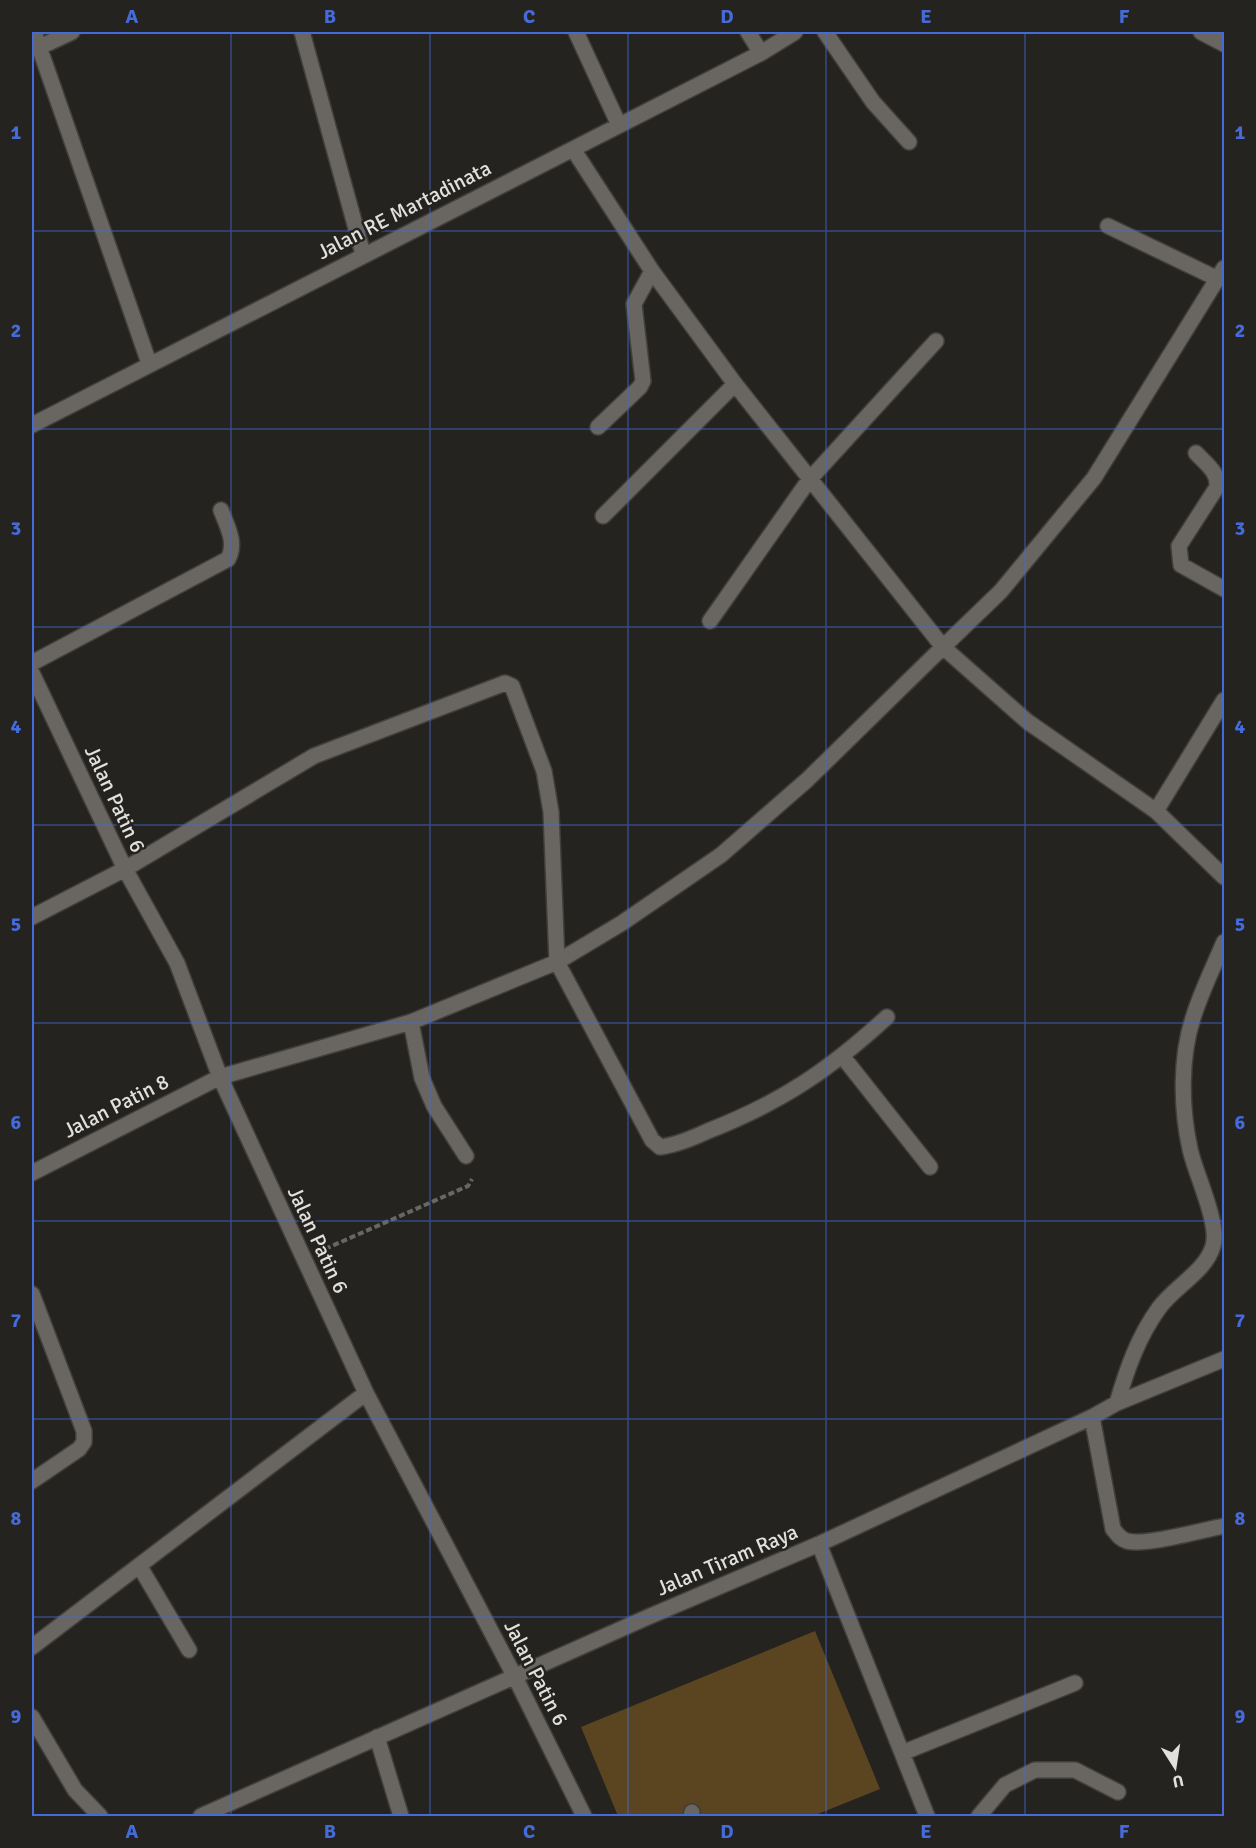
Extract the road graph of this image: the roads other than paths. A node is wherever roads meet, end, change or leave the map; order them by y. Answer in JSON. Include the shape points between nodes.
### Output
{"nodes":[{"id":1,"x":34,"y":32,"type":"edge"},
{"id":2,"x":72,"y":32,"type":"edge"},
{"id":3,"x":302,"y":32,"type":"edge"},
{"id":4,"x":576,"y":32,"type":"edge"},
{"id":5,"x":748,"y":32,"type":"edge"},
{"id":6,"x":795,"y":32,"type":"edge"},
{"id":7,"x":825,"y":32,"type":"edge"},
{"id":8,"x":1201,"y":32,"type":"edge"},
{"id":9,"x":1224,"y":45,"type":"edge"},
{"id":10,"x":40,"y":47,"type":"junction"},
{"id":11,"x":761,"y":53,"type":"junction"},
{"id":12,"x":619,"y":125,"type":"junction"},
{"id":13,"x":909,"y":142,"type":"dead end"},
{"id":14,"x":573,"y":149,"type":"junction"},
{"id":15,"x":1108,"y":226,"type":"dead end"},
{"id":16,"x":363,"y":254,"type":"junction"},
{"id":17,"x":652,"y":271,"type":"junction"},
{"id":18,"x":1221,"y":273,"type":"edge"},
{"id":19,"x":936,"y":341,"type":"dead end"},
{"id":20,"x":149,"y":363,"type":"junction"},
{"id":21,"x":735,"y":384,"type":"junction"},
{"id":22,"x":32,"y":426,"type":"edge"},
{"id":23,"x":598,"y":427,"type":"dead end"},
{"id":24,"x":1196,"y":453,"type":"dead end"},
{"id":25,"x":809,"y":480,"type":"junction"},
{"id":26,"x":221,"y":510,"type":"dead end"},
{"id":27,"x":603,"y":516,"type":"dead end"},
{"id":28,"x":1224,"y":589,"type":"edge"},
{"id":29,"x":710,"y":621,"type":"dead end"},
{"id":30,"x":943,"y":647,"type":"junction"},
{"id":31,"x":32,"y":663,"type":"edge"},
{"id":32,"x":32,"y":673,"type":"edge"},
{"id":33,"x":1224,"y":700,"type":"edge"},
{"id":34,"x":1155,"y":811,"type":"junction"},
{"id":35,"x":124,"y":869,"type":"junction"},
{"id":36,"x":1224,"y":877,"type":"edge"},
{"id":37,"x":32,"y":917,"type":"edge"},
{"id":38,"x":1224,"y":942,"type":"edge"},
{"id":39,"x":557,"y":962,"type":"junction"},
{"id":40,"x":887,"y":1017,"type":"dead end"},
{"id":41,"x":411,"y":1022,"type":"junction"},
{"id":42,"x":843,"y":1057,"type":"junction"},
{"id":43,"x":220,"y":1077,"type":"junction"},
{"id":44,"x":466,"y":1156,"type":"road end"},
{"id":45,"x":930,"y":1167,"type":"dead end"},
{"id":46,"x":32,"y":1173,"type":"edge"},
{"id":47,"x":32,"y":1294,"type":"edge"},
{"id":48,"x":1224,"y":1359,"type":"edge"},
{"id":49,"x":366,"y":1393,"type":"junction"},
{"id":50,"x":1117,"y":1403,"type":"junction"},
{"id":51,"x":1092,"y":1417,"type":"junction"},
{"id":52,"x":32,"y":1481,"type":"edge"},
{"id":53,"x":1224,"y":1526,"type":"edge"},
{"id":54,"x":819,"y":1544,"type":"junction"},
{"id":55,"x":140,"y":1567,"type":"junction"},
{"id":56,"x":32,"y":1647,"type":"edge"},
{"id":57,"x":189,"y":1650,"type":"dead end"},
{"id":58,"x":515,"y":1677,"type":"junction"},
{"id":59,"x":1075,"y":1683,"type":"dead end"},
{"id":60,"x":32,"y":1716,"type":"edge"},
{"id":61,"x":376,"y":1737,"type":"junction"},
{"id":62,"x":902,"y":1753,"type":"junction"},
{"id":63,"x":1118,"y":1792,"type":"dead end"},
{"id":64,"x":100,"y":1816,"type":"edge"},
{"id":65,"x":201,"y":1816,"type":"edge"},
{"id":66,"x":401,"y":1816,"type":"edge"},
{"id":67,"x":584,"y":1816,"type":"edge"},
{"id":68,"x":927,"y":1816,"type":"edge"},
{"id":69,"x":979,"y":1816,"type":"edge"}],
"edges":[{"from":1,"to":10,"type":"street"},
{"from":2,"to":10,"type":"street"},
{"from":3,"to":16,"type":"street"},
{"from":4,"to":12,"type":"street"},
{"from":5,"to":11,"type":"street"},
{"from":6,"to":11,"type":"street","name":"Jalan RE Martadinata"},
{"from":7,"to":13,"type":"street","via":[[873,102]]},
{"from":8,"to":9,"type":"street"},
{"from":10,"to":20,"type":"street"},
{"from":11,"to":12,"type":"street","name":"Jalan RE Martadinata"},
{"from":12,"to":14,"type":"street","name":"Jalan RE Martadinata"},
{"from":14,"to":16,"type":"street","name":"Jalan RE Martadinata"},
{"from":14,"to":17,"type":"street"},
{"from":15,"to":18,"type":"street"},
{"from":16,"to":20,"type":"street","name":"Jalan RE Martadinata"},
{"from":17,"to":21,"type":"street"},
{"from":17,"to":23,"type":"street","via":[[634,304],[643,381]]},
{"from":18,"to":30,"type":"street","name":"Jalan Patin 8","via":[[1094,478],[1001,591]]},
{"from":19,"to":25,"type":"street"},
{"from":20,"to":22,"type":"street","name":"Jalan RE Martadinata"},
{"from":21,"to":25,"type":"street"},
{"from":21,"to":27,"type":"street"},
{"from":24,"to":28,"type":"street","via":[[1214,472],[1217,487],[1179,546],[1178,557],[1181,565]]},
{"from":25,"to":29,"type":"street"},
{"from":25,"to":30,"type":"street"},
{"from":26,"to":31,"type":"street","via":[[232,540],[233,550],[228,558]]},
{"from":30,"to":34,"type":"street","via":[[1028,722]]},
{"from":30,"to":39,"type":"street","name":"Jalan Patin 8","via":[[807,780],[721,855]]},
{"from":32,"to":35,"type":"street","name":"Jalan Patin 6"},
{"from":33,"to":34,"type":"street"},
{"from":34,"to":36,"type":"street"},
{"from":35,"to":37,"type":"street"},
{"from":35,"to":39,"type":"street","via":[[314,756],[505,683],[512,686],[544,771],[551,812]]},
{"from":35,"to":43,"type":"street","name":"Jalan Patin 6","via":[[177,963]]},
{"from":38,"to":50,"type":"street","via":[[1193,1018],[1183,1090],[1189,1147],[1212,1224],[1214,1246],[1203,1263],[1160,1306],[1142,1334]]},
{"from":39,"to":41,"type":"street","name":"Jalan Patin 8"},
{"from":39,"to":42,"type":"street","via":[[652,1140],[660,1147],[741,1117],[804,1085]]},
{"from":40,"to":42,"type":"street"},
{"from":41,"to":43,"type":"street","name":"Jalan Patin 8"},
{"from":41,"to":44,"type":"street","via":[[426,1087]]},
{"from":42,"to":45,"type":"street"},
{"from":43,"to":46,"type":"street","name":"Jalan Patin 8"},
{"from":43,"to":49,"type":"street","name":"Jalan Patin 6"},
{"from":47,"to":52,"type":"street","via":[[84,1431],[79,1449]]},
{"from":48,"to":50,"type":"street"},
{"from":49,"to":55,"type":"street"},
{"from":49,"to":58,"type":"street","name":"Jalan Patin 6"},
{"from":50,"to":51,"type":"street"},
{"from":51,"to":53,"type":"street","via":[[1113,1529],[1120,1539],[1144,1541]]},
{"from":51,"to":54,"type":"street"},
{"from":54,"to":58,"type":"street","name":"Jalan Tiram Raya"},
{"from":54,"to":62,"type":"street","name":"Jalan Tiram Raya"},
{"from":55,"to":56,"type":"street"},
{"from":55,"to":57,"type":"street"},
{"from":58,"to":61,"type":"street","name":"Jalan Tiram Raya"},
{"from":58,"to":67,"type":"street","name":"Jalan Patin 6"},
{"from":59,"to":62,"type":"street"},
{"from":60,"to":64,"type":"street","via":[[75,1790]]},
{"from":61,"to":65,"type":"street","name":"Jalan Tiram Raya"},
{"from":61,"to":66,"type":"street"},
{"from":62,"to":68,"type":"street","name":"Jalan Tiram Raya"},
{"from":63,"to":69,"type":"street","via":[[1075,1770],[1035,1770],[1005,1785]]}]}
